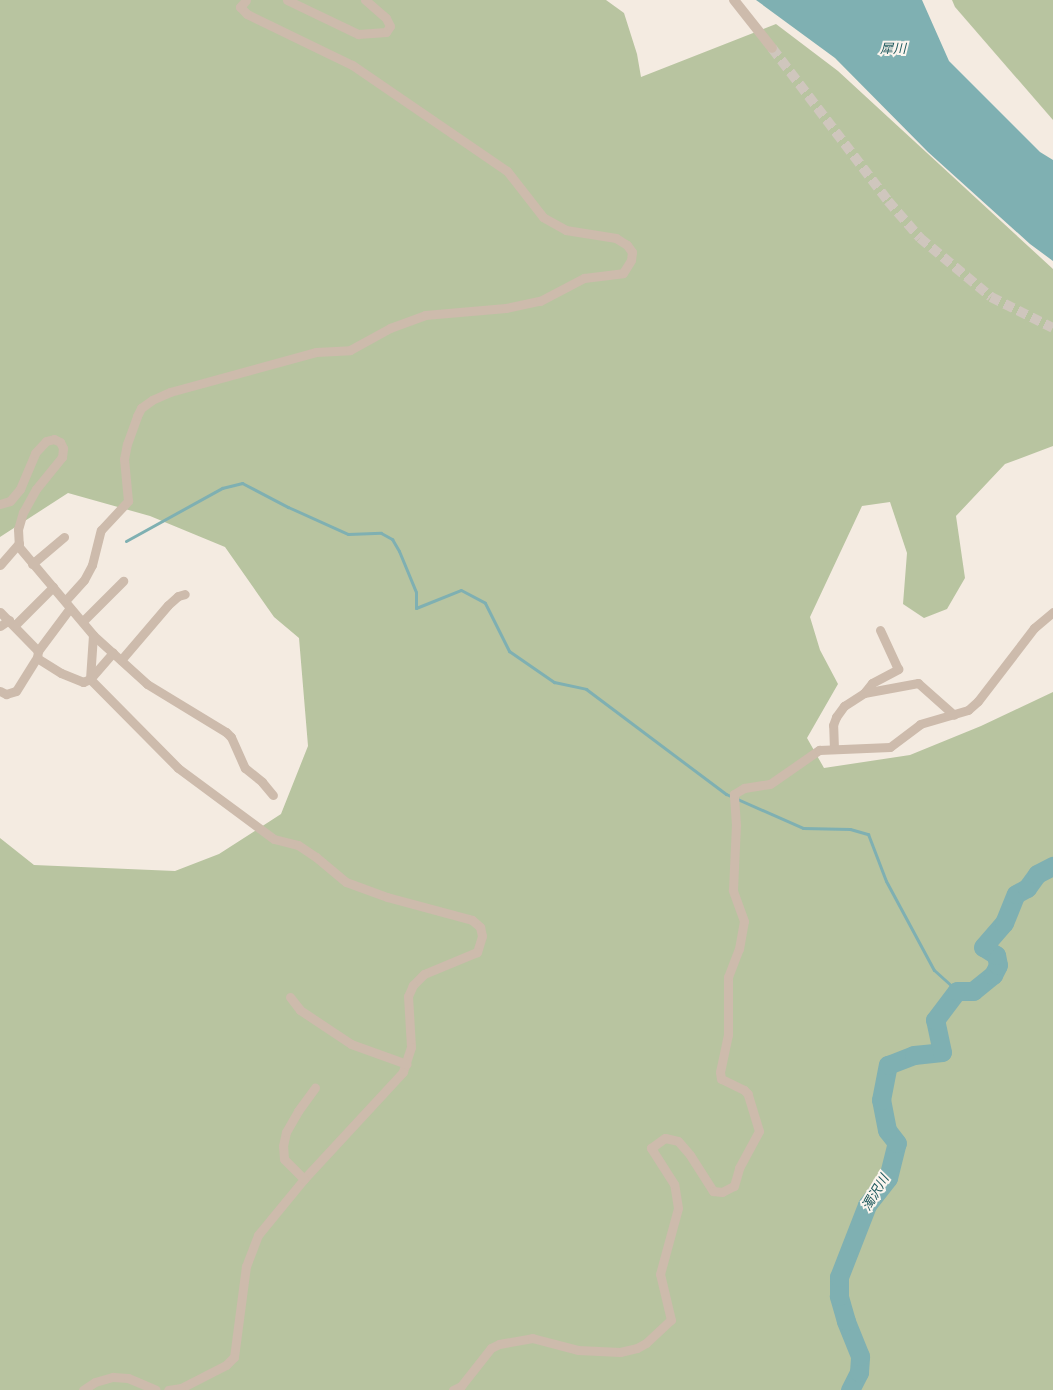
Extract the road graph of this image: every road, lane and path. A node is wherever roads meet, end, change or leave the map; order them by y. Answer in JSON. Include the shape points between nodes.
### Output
{"nodes":[{"id":1,"x":246,"y":0,"type":"edge"},
{"id":2,"x":287,"y":0,"type":"edge"},
{"id":3,"x":365,"y":0,"type":"edge"},
{"id":4,"x":734,"y":0,"type":"edge"},
{"id":5,"x":772,"y":48,"type":"tunnel mouth"},
{"id":6,"x":0,"y":504,"type":"edge"},
{"id":7,"x":64,"y":537,"type":"dead end"},
{"id":8,"x":19,"y":543,"type":"junction"},
{"id":9,"x":32,"y":564,"type":"junction"},
{"id":10,"x":0,"y":565,"type":"edge"},
{"id":11,"x":123,"y":581,"type":"dead end"},
{"id":12,"x":53,"y":587,"type":"junction"},
{"id":13,"x":185,"y":594,"type":"dead end"},
{"id":14,"x":68,"y":604,"type":"junction"},
{"id":15,"x":0,"y":612,"type":"edge"},
{"id":16,"x":1053,"y":612,"type":"edge"},
{"id":17,"x":83,"y":621,"type":"junction"},
{"id":18,"x":12,"y":622,"type":"junction"},
{"id":19,"x":0,"y":626,"type":"edge"},
{"id":20,"x":880,"y":630,"type":"dead end"},
{"id":21,"x":93,"y":635,"type":"junction"},
{"id":22,"x":113,"y":653,"type":"junction"},
{"id":23,"x":38,"y":654,"type":"junction"},
{"id":24,"x":121,"y":660,"type":"junction"},
{"id":25,"x":90,"y":679,"type":"junction"},
{"id":26,"x":0,"y":691,"type":"edge"},
{"id":27,"x":864,"y":693,"type":"junction"},
{"id":28,"x":954,"y":715,"type":"junction"},
{"id":29,"x":834,"y":749,"type":"junction"},
{"id":30,"x":273,"y":795,"type":"dead end"},
{"id":31,"x":290,"y":997,"type":"dead end"},
{"id":32,"x":407,"y":1064,"type":"junction"},
{"id":33,"x":315,"y":1088,"type":"dead end"},
{"id":34,"x":304,"y":1179,"type":"junction"},
{"id":35,"x":83,"y":1390,"type":"edge"},
{"id":36,"x":156,"y":1390,"type":"edge"},
{"id":37,"x":168,"y":1390,"type":"edge"},
{"id":38,"x":453,"y":1390,"type":"edge"}],
"edges":[{"from":1,"to":14,"type":"street","via":[[240,7],[248,14],[352,65],[506,171],[543,217],[566,230],[616,238],[628,245],[632,252],[631,260],[623,273],[584,278],[540,301],[506,308],[425,315],[390,328],[350,350],[316,352],[178,390],[152,400],[136,416],[127,444],[124,459],[128,501],[101,530],[92,565]]},
{"from":2,"to":3,"type":"street","via":[[358,34],[386,32],[390,26],[386,18]]},
{"from":4,"to":5,"type":"street"},
{"from":6,"to":8,"type":"street","via":[[10,501],[20,490],[35,452],[46,442],[54,439],[60,442],[63,448],[62,457],[36,489],[23,512],[18,529]]},
{"from":7,"to":9,"type":"street"},
{"from":8,"to":9,"type":"street"},
{"from":8,"to":10,"type":"street"},
{"from":9,"to":12,"type":"street"},
{"from":11,"to":17,"type":"street"},
{"from":12,"to":14,"type":"street"},
{"from":12,"to":18,"type":"street"},
{"from":13,"to":24,"type":"street","via":[[178,596],[168,605]]},
{"from":14,"to":17,"type":"street"},
{"from":14,"to":23,"type":"street"},
{"from":15,"to":18,"type":"street"},
{"from":16,"to":28,"type":"street","via":[[1034,628],[978,701],[968,710]]},
{"from":17,"to":21,"type":"street"},
{"from":18,"to":19,"type":"street"},
{"from":18,"to":23,"type":"street"},
{"from":20,"to":27,"type":"street","via":[[898,669],[872,683]]},
{"from":21,"to":22,"type":"street"},
{"from":21,"to":25,"type":"street"},
{"from":22,"to":24,"type":"street"},
{"from":22,"to":25,"type":"street"},
{"from":23,"to":25,"type":"street","via":[[74,679],[83,682]]},
{"from":23,"to":26,"type":"street","via":[[16,690],[6,694]]},
{"from":24,"to":30,"type":"street","via":[[147,684],[231,736],[245,768]]},
{"from":25,"to":32,"type":"street","via":[[178,768],[274,840],[298,845],[346,882],[387,897],[477,923],[482,936],[477,952],[424,974],[413,985],[408,996],[411,1047]]},
{"from":27,"to":28,"type":"street","via":[[918,683]]},
{"from":27,"to":29,"type":"street","via":[[844,706],[836,717],[833,725]]},
{"from":28,"to":29,"type":"street","via":[[920,724],[890,747]]},
{"from":29,"to":38,"type":"street","via":[[819,750],[770,784],[744,788],[734,796],[736,825],[733,890],[744,921],[739,949],[728,977],[728,1035],[720,1072],[721,1079],[748,1094],[759,1131],[739,1168],[734,1186],[722,1192],[713,1191],[678,1141],[665,1138],[651,1148],[674,1184],[678,1208],[660,1274],[671,1320],[646,1343],[620,1352],[578,1350],[532,1338],[498,1344],[491,1348],[461,1386]]},
{"from":31,"to":32,"type":"street","via":[[300,1010],[351,1044]]},
{"from":32,"to":34,"type":"street","via":[[392,1085]]},
{"from":33,"to":34,"type":"street","via":[[290,1125],[283,1146],[284,1159]]},
{"from":34,"to":37,"type":"street","via":[[258,1235],[250,1251],[234,1357],[226,1365],[181,1388]]},
{"from":35,"to":36,"type":"street","via":[[95,1382],[113,1377],[128,1378]]}]}
